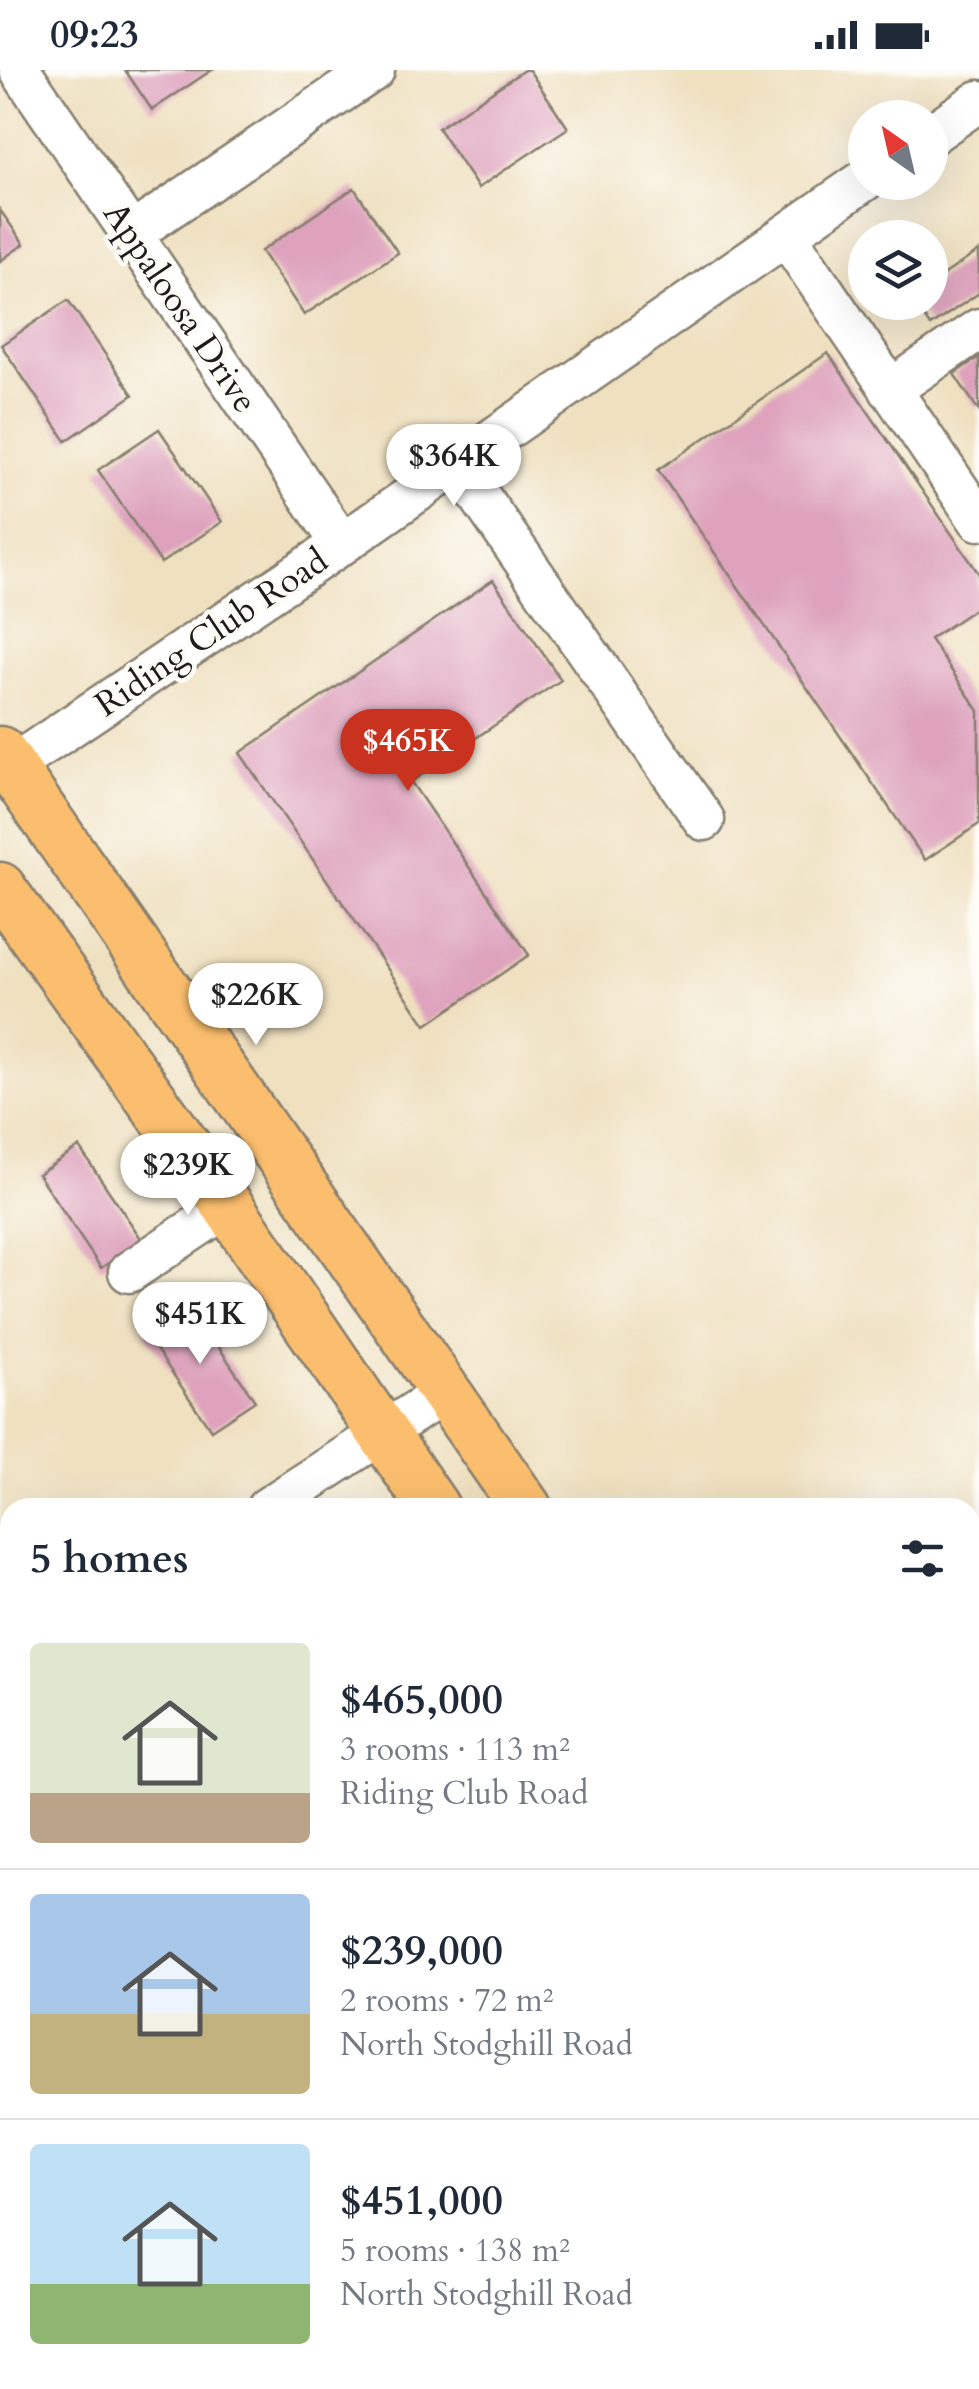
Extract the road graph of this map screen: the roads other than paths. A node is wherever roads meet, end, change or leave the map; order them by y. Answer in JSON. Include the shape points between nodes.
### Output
{"nodes":[{"id":1,"x":20,"y":70,"type":"edge"},
{"id":2,"x":374,"y":70,"type":"edge"},
{"id":3,"x":979,"y":101,"type":"edge"},
{"id":4,"x":948,"y":123,"type":"edge"},
{"id":5,"x":848,"y":192,"type":"edge"},
{"id":6,"x":132,"y":234,"type":"junction"},
{"id":7,"x":786,"y":235,"type":"junction"},
{"id":8,"x":979,"y":329,"type":"edge"},
{"id":9,"x":890,"y":390,"type":"junction"},
{"id":10,"x":457,"y":464,"type":"junction"},
{"id":11,"x":979,"y":520,"type":"edge"},
{"id":12,"x":342,"y":544,"type":"junction"},
{"id":13,"x":3,"y":764,"type":"edge"},
{"id":14,"x":704,"y":820,"type":"dead end"},
{"id":15,"x":0,"y":888,"type":"edge"},
{"id":16,"x":228,"y":1206,"type":"junction"},
{"id":17,"x":129,"y":1272,"type":"dead end"},
{"id":18,"x":447,"y":1390,"type":"junction"},
{"id":19,"x":382,"y":1432,"type":"junction"},
{"id":20,"x":282,"y":1498,"type":"edge"},
{"id":21,"x":427,"y":1498,"type":"edge"},
{"id":22,"x":519,"y":1498,"type":"edge"}],
"edges":[{"from":1,"to":6,"type":"street","name":"Appaloosa Drive"},
{"from":2,"to":6,"type":"street"},
{"from":3,"to":4,"type":"street"},
{"from":5,"to":7,"type":"street","name":"Riding Club Road"},
{"from":6,"to":12,"type":"street","name":"Appaloosa Drive"},
{"from":7,"to":9,"type":"street"},
{"from":7,"to":10,"type":"street","name":"Riding Club Road"},
{"from":8,"to":9,"type":"street"},
{"from":9,"to":11,"type":"street"},
{"from":10,"to":12,"type":"street","name":"Riding Club Road"},
{"from":10,"to":14,"type":"street"},
{"from":12,"to":13,"type":"street","name":"Riding Club Road"},
{"from":13,"to":18,"type":"main road"},
{"from":15,"to":16,"type":"main road"},
{"from":16,"to":17,"type":"street"},
{"from":16,"to":19,"type":"main road"},
{"from":18,"to":19,"type":"street"},
{"from":18,"to":22,"type":"main road"},
{"from":19,"to":20,"type":"street"},
{"from":19,"to":21,"type":"main road"}]}
